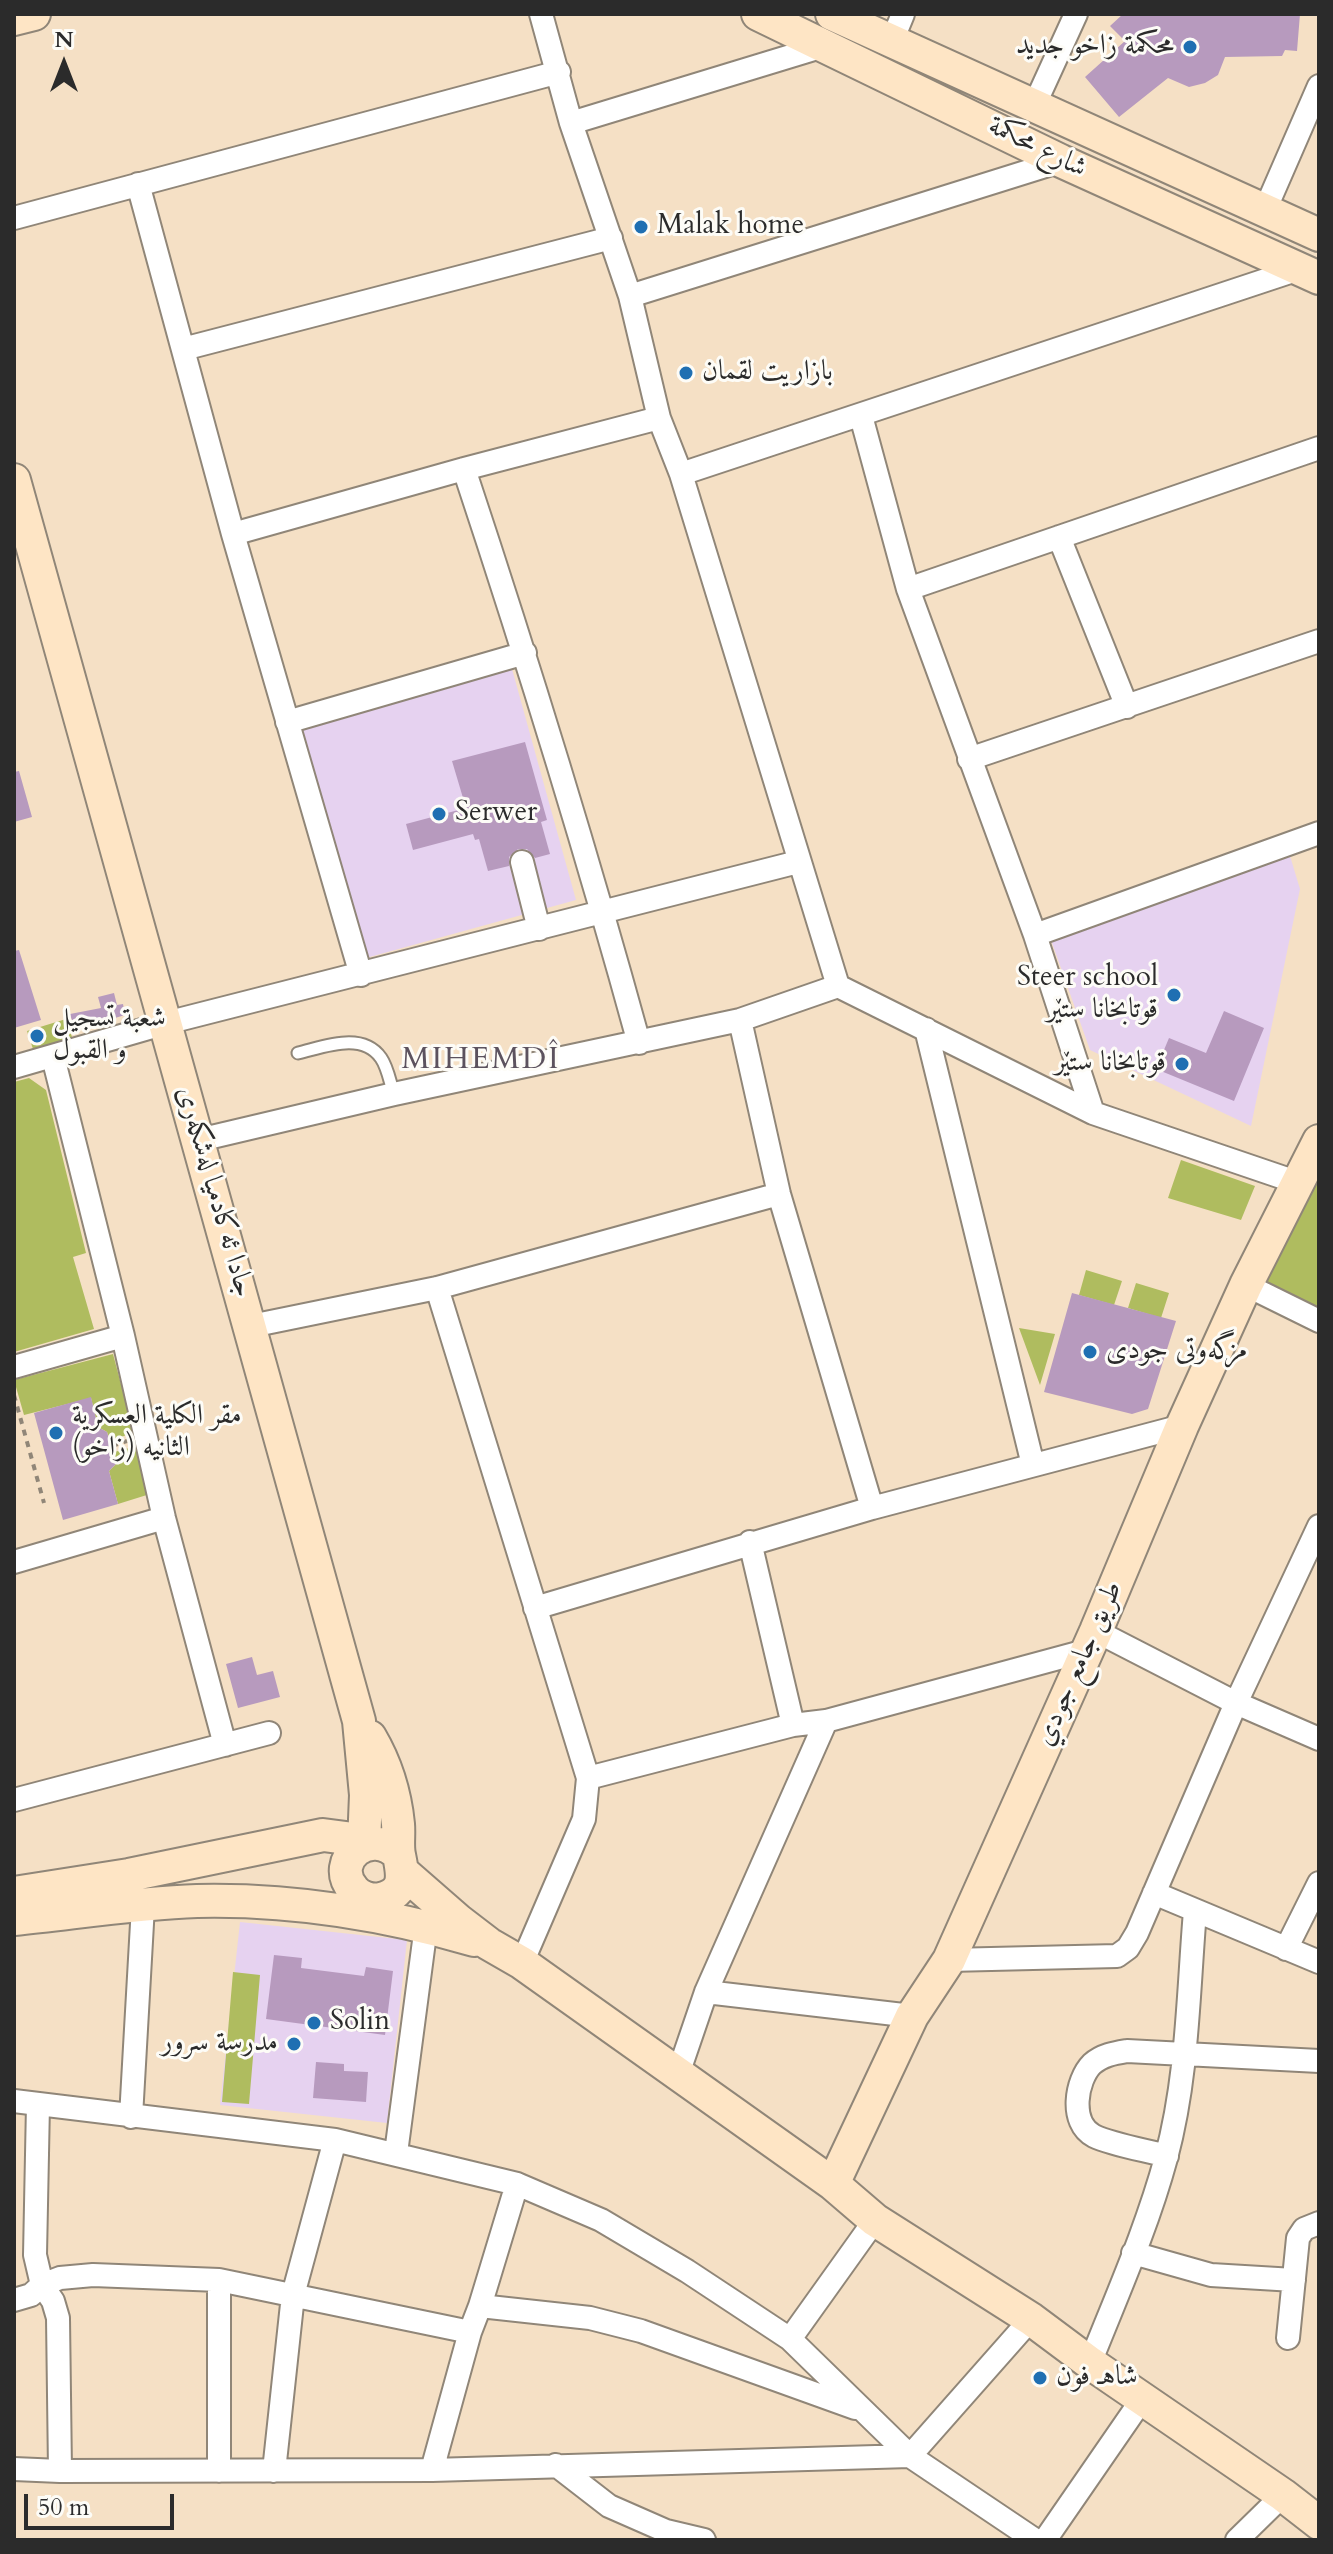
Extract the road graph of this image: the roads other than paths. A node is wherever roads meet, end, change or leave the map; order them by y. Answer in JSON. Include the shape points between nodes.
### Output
{"nodes":[{"id":1,"x":34,"y":14,"type":"edge"},
{"id":2,"x":541,"y":14,"type":"edge"},
{"id":3,"x":758,"y":14,"type":"edge"},
{"id":4,"x":832,"y":14,"type":"edge"},
{"id":5,"x":1076,"y":14,"type":"edge"},
{"id":6,"x":14,"y":19,"type":"edge"},
{"id":7,"x":897,"y":28,"type":"edge"},
{"id":8,"x":827,"y":45,"type":"junction"},
{"id":9,"x":559,"y":72,"type":"junction"},
{"id":10,"x":1319,"y":86,"type":"edge"},
{"id":11,"x":1034,"y":106,"type":"junction"},
{"id":12,"x":571,"y":123,"type":"junction"},
{"id":13,"x":1143,"y":156,"type":"junction"},
{"id":14,"x":1061,"y":161,"type":"junction"},
{"id":15,"x":138,"y":184,"type":"junction"},
{"id":16,"x":1128,"y":191,"type":"junction"},
{"id":17,"x":1265,"y":210,"type":"junction"},
{"id":18,"x":14,"y":218,"type":"edge"},
{"id":19,"x":1319,"y":235,"type":"edge"},
{"id":20,"x":611,"y":238,"type":"junction"},
{"id":21,"x":1309,"y":274,"type":"edge"},
{"id":22,"x":630,"y":296,"type":"junction"},
{"id":23,"x":183,"y":349,"type":"junction"},
{"id":24,"x":861,"y":416,"type":"junction"},
{"id":25,"x":659,"y":418,"type":"junction"},
{"id":26,"x":1319,"y":448,"type":"edge"},
{"id":27,"x":464,"y":469,"type":"junction"},
{"id":28,"x":681,"y":474,"type":"junction"},
{"id":29,"x":14,"y":480,"type":"edge"},
{"id":30,"x":233,"y":534,"type":"junction"},
{"id":31,"x":1059,"y":537,"type":"junction"},
{"id":32,"x":908,"y":589,"type":"junction"},
{"id":33,"x":1319,"y":641,"type":"edge"},
{"id":34,"x":525,"y":653,"type":"junction"},
{"id":35,"x":1127,"y":707,"type":"junction"},
{"id":36,"x":287,"y":722,"type":"junction"},
{"id":37,"x":969,"y":759,"type":"junction"},
{"id":38,"x":1319,"y":833,"type":"edge"},
{"id":39,"x":522,"y":862,"type":"dead end"},
{"id":40,"x":798,"y":862,"type":"junction"},
{"id":41,"x":603,"y":913,"type":"junction"},
{"id":42,"x":539,"y":929,"type":"junction"},
{"id":43,"x":1035,"y":935,"type":"junction"},
{"id":44,"x":361,"y":975,"type":"junction"},
{"id":45,"x":838,"y":986,"type":"junction"},
{"id":46,"x":740,"y":1020,"type":"junction"},
{"id":47,"x":166,"y":1023,"type":"junction"},
{"id":48,"x":926,"y":1029,"type":"junction"},
{"id":49,"x":639,"y":1043,"type":"junction"},
{"id":50,"x":298,"y":1053,"type":"dead end"},
{"id":51,"x":53,"y":1057,"type":"junction"},
{"id":52,"x":14,"y":1067,"type":"edge"},
{"id":53,"x":394,"y":1094,"type":"junction"},
{"id":54,"x":1093,"y":1113,"type":"junction"},
{"id":55,"x":199,"y":1140,"type":"junction"},
{"id":56,"x":1319,"y":1141,"type":"edge"},
{"id":57,"x":1296,"y":1182,"type":"junction"},
{"id":58,"x":779,"y":1194,"type":"junction"},
{"id":59,"x":1246,"y":1285,"type":"junction"},
{"id":60,"x":437,"y":1288,"type":"junction"},
{"id":61,"x":1319,"y":1321,"type":"edge"},
{"id":62,"x":251,"y":1326,"type":"junction"},
{"id":63,"x":123,"y":1336,"type":"junction"},
{"id":64,"x":14,"y":1367,"type":"edge"},
{"id":65,"x":1182,"y":1426,"type":"junction"},
{"id":66,"x":1033,"y":1465,"type":"junction"},
{"id":67,"x":872,"y":1508,"type":"junction"},
{"id":68,"x":164,"y":1518,"type":"junction"},
{"id":69,"x":1319,"y":1526,"type":"edge"},
{"id":70,"x":750,"y":1542,"type":"junction"},
{"id":71,"x":14,"y":1562,"type":"edge"},
{"id":72,"x":535,"y":1608,"type":"junction"},
{"id":73,"x":1090,"y":1641,"type":"junction"},
{"id":74,"x":1236,"y":1703,"type":"junction"},
{"id":75,"x":359,"y":1721,"type":"junction"},
{"id":76,"x":826,"y":1721,"type":"junction"},
{"id":77,"x":793,"y":1725,"type":"junction"},
{"id":78,"x":269,"y":1733,"type":"dead end"},
{"id":79,"x":1319,"y":1739,"type":"edge"},
{"id":80,"x":225,"y":1745,"type":"junction"},
{"id":81,"x":588,"y":1778,"type":"junction"},
{"id":82,"x":14,"y":1800,"type":"edge"},
{"id":83,"x":362,"y":1846,"type":"junction"},
{"id":84,"x":401,"y":1864,"type":"junction"},
{"id":85,"x":1319,"y":1883,"type":"edge"},
{"id":86,"x":14,"y":1893,"type":"edge"},
{"id":87,"x":1154,"y":1893,"type":"junction"},
{"id":88,"x":375,"y":1898,"type":"junction"},
{"id":89,"x":143,"y":1906,"type":"junction"},
{"id":90,"x":328,"y":1910,"type":"junction"},
{"id":91,"x":1195,"y":1911,"type":"junction"},
{"id":92,"x":14,"y":1919,"type":"edge"},
{"id":93,"x":426,"y":1926,"type":"junction"},
{"id":94,"x":489,"y":1944,"type":"junction"},
{"id":95,"x":1286,"y":1949,"type":"junction"},
{"id":96,"x":949,"y":1960,"type":"junction"},
{"id":97,"x":1319,"y":1962,"type":"edge"},
{"id":98,"x":522,"y":1963,"type":"junction"},
{"id":99,"x":706,"y":1992,"type":"junction"},
{"id":100,"x":912,"y":2016,"type":"junction"},
{"id":101,"x":1186,"y":2054,"type":"junction"},
{"id":102,"x":1319,"y":2061,"type":"edge"},
{"id":103,"x":678,"y":2074,"type":"junction"},
{"id":104,"x":14,"y":2101,"type":"edge"},
{"id":105,"x":38,"y":2104,"type":"junction"},
{"id":106,"x":131,"y":2117,"type":"junction"},
{"id":107,"x":335,"y":2140,"type":"junction"},
{"id":108,"x":396,"y":2153,"type":"junction"},
{"id":109,"x":1167,"y":2156,"type":"junction"},
{"id":110,"x":517,"y":2184,"type":"junction"},
{"id":111,"x":833,"y":2184,"type":"junction"},
{"id":112,"x":875,"y":2220,"type":"junction"},
{"id":113,"x":1319,"y":2223,"type":"edge"},
{"id":114,"x":1133,"y":2253,"type":"junction"},
{"id":115,"x":219,"y":2280,"type":"junction"},
{"id":116,"x":1294,"y":2280,"type":"junction"},
{"id":117,"x":42,"y":2285,"type":"junction"},
{"id":118,"x":293,"y":2295,"type":"junction"},
{"id":119,"x":14,"y":2300,"type":"edge"},
{"id":120,"x":480,"y":2306,"type":"junction"},
{"id":121,"x":1031,"y":2319,"type":"junction"},
{"id":122,"x":470,"y":2332,"type":"junction"},
{"id":123,"x":1288,"y":2338,"type":"dead end"},
{"id":124,"x":790,"y":2339,"type":"junction"},
{"id":125,"x":1090,"y":2363,"type":"junction"},
{"id":126,"x":1143,"y":2398,"type":"junction"},
{"id":127,"x":864,"y":2411,"type":"junction"},
{"id":128,"x":910,"y":2456,"type":"junction"},
{"id":129,"x":556,"y":2465,"type":"junction"},
{"id":130,"x":14,"y":2469,"type":"edge"},
{"id":131,"x":432,"y":2470,"type":"junction"},
{"id":132,"x":60,"y":2471,"type":"junction"},
{"id":133,"x":219,"y":2471,"type":"junction"},
{"id":134,"x":274,"y":2471,"type":"junction"},
{"id":135,"x":1306,"y":2506,"type":"edge"},
{"id":136,"x":704,"y":2540,"type":"edge"},
{"id":137,"x":1035,"y":2540,"type":"edge"},
{"id":138,"x":1045,"y":2540,"type":"edge"},
{"id":139,"x":1237,"y":2540,"type":"edge"}],
"edges":[{"from":1,"to":6,"type":"main road"},
{"from":2,"to":9,"type":"street"},
{"from":3,"to":8,"type":"main road","name":"شارع محكمة"},
{"from":4,"to":7,"type":"main road","name":"شارع محكمة"},
{"from":5,"to":11,"type":"street"},
{"from":7,"to":11,"type":"main road","name":"شارع محكمة"},
{"from":8,"to":12,"type":"street"},
{"from":8,"to":14,"type":"main road","name":"شارع محكمة"},
{"from":9,"to":12,"type":"street"},
{"from":9,"to":15,"type":"street"},
{"from":10,"to":17,"type":"street"},
{"from":11,"to":13,"type":"main road","name":"شارع محكمة"},
{"from":12,"to":20,"type":"street"},
{"from":13,"to":16,"type":"main road"},
{"from":13,"to":17,"type":"main road","name":"شارع محكمة"},
{"from":14,"to":16,"type":"main road","name":"شارع محكمة"},
{"from":14,"to":22,"type":"street"},
{"from":15,"to":18,"type":"street"},
{"from":15,"to":23,"type":"street"},
{"from":16,"to":21,"type":"main road","name":"شارع محكمة"},
{"from":17,"to":19,"type":"main road","name":"شارع محكمة"},
{"from":20,"to":22,"type":"street"},
{"from":20,"to":23,"type":"street"},
{"from":21,"to":24,"type":"street"},
{"from":22,"to":25,"type":"street"},
{"from":23,"to":30,"type":"street"},
{"from":24,"to":28,"type":"street"},
{"from":24,"to":32,"type":"street"},
{"from":25,"to":27,"type":"street"},
{"from":25,"to":28,"type":"street"},
{"from":26,"to":31,"type":"street"},
{"from":27,"to":30,"type":"street"},
{"from":27,"to":34,"type":"street"},
{"from":28,"to":40,"type":"street"},
{"from":29,"to":47,"type":"main road","name":"جادا ئه‌كادميا له‌شكه‌رى"},
{"from":30,"to":36,"type":"street"},
{"from":31,"to":32,"type":"street"},
{"from":31,"to":35,"type":"street"},
{"from":32,"to":37,"type":"street"},
{"from":33,"to":35,"type":"street"},
{"from":34,"to":36,"type":"street"},
{"from":34,"to":41,"type":"street"},
{"from":35,"to":37,"type":"street"},
{"from":36,"to":44,"type":"street"},
{"from":37,"to":43,"type":"street"},
{"from":38,"to":43,"type":"street"},
{"from":39,"to":42,"type":"street"},
{"from":40,"to":41,"type":"street"},
{"from":40,"to":45,"type":"street"},
{"from":41,"to":42,"type":"street"},
{"from":41,"to":49,"type":"street"},
{"from":42,"to":44,"type":"street"},
{"from":43,"to":54,"type":"street"},
{"from":44,"to":47,"type":"street"},
{"from":45,"to":46,"type":"street"},
{"from":45,"to":48,"type":"street"},
{"from":46,"to":49,"type":"street"},
{"from":46,"to":58,"type":"street"},
{"from":47,"to":51,"type":"street"},
{"from":47,"to":55,"type":"main road","name":"جادا ئه‌كادميا له‌شكه‌رى"},
{"from":48,"to":54,"type":"street"},
{"from":48,"to":66,"type":"street"},
{"from":49,"to":53,"type":"street"},
{"from":50,"to":53,"type":"lane","via":[[360,1044],[383,1060]]},
{"from":51,"to":52,"type":"street"},
{"from":51,"to":63,"type":"street"},
{"from":53,"to":55,"type":"street"},
{"from":54,"to":57,"type":"street"},
{"from":55,"to":62,"type":"main road","name":"جادا ئه‌كادميا له‌شكه‌رى"},
{"from":56,"to":57,"type":"main road","name":"طريق جامع جودي"},
{"from":57,"to":59,"type":"main road","name":"طريق جامع جودي"},
{"from":58,"to":60,"type":"street"},
{"from":58,"to":67,"type":"street"},
{"from":59,"to":61,"type":"street"},
{"from":59,"to":65,"type":"main road","name":"طريق جامع جودي"},
{"from":60,"to":62,"type":"street"},
{"from":60,"to":72,"type":"street"},
{"from":62,"to":75,"type":"main road","name":"جادا ئه‌كادميا له‌شكه‌رى"},
{"from":63,"to":64,"type":"street"},
{"from":63,"to":68,"type":"street"},
{"from":65,"to":66,"type":"street"},
{"from":65,"to":73,"type":"main road","name":"طريق جامع جودي"},
{"from":66,"to":67,"type":"street"},
{"from":67,"to":70,"type":"street"},
{"from":68,"to":71,"type":"street"},
{"from":68,"to":80,"type":"street"},
{"from":69,"to":74,"type":"street"},
{"from":70,"to":72,"type":"street"},
{"from":70,"to":77,"type":"street"},
{"from":72,"to":81,"type":"street"},
{"from":73,"to":74,"type":"street"},
{"from":73,"to":76,"type":"street"},
{"from":73,"to":96,"type":"main road","name":"طريق جامع جودي"},
{"from":74,"to":79,"type":"street"},
{"from":74,"to":87,"type":"street"},
{"from":75,"to":83,"type":"main road","via":[[366,1795]]},
{"from":75,"to":84,"type":"main road","via":[[394,1798]]},
{"from":76,"to":77,"type":"street"},
{"from":76,"to":99,"type":"street"},
{"from":77,"to":81,"type":"street"},
{"from":78,"to":80,"type":"street"},
{"from":80,"to":82,"type":"street"},
{"from":81,"to":98,"type":"street","via":[[584,1819]]},
{"from":83,"to":84,"type":"main road","via":[[384,1844]]},
{"from":83,"to":86,"type":"main road","via":[[323,1835]]},
{"from":83,"to":88,"type":"main road","via":[[349,1859],[347,1874],[353,1889]]},
{"from":84,"to":88,"type":"main road","via":[[394,1893]]},
{"from":84,"to":94,"type":"main road"},
{"from":85,"to":95,"type":"street"},
{"from":87,"to":91,"type":"street"},
{"from":87,"to":96,"type":"street","via":[[1137,1933],[1117,1956]]},
{"from":88,"to":90,"type":"main road","via":[[346,1900]]},
{"from":88,"to":93,"type":"main road"},
{"from":89,"to":90,"type":"main road","via":[[195,1901]]},
{"from":89,"to":92,"type":"main road"},
{"from":89,"to":106,"type":"street"},
{"from":90,"to":93,"type":"main road"},
{"from":91,"to":95,"type":"street"},
{"from":91,"to":101,"type":"street"},
{"from":93,"to":94,"type":"main road"},
{"from":93,"to":108,"type":"street"},
{"from":94,"to":98,"type":"main road"},
{"from":95,"to":97,"type":"street"},
{"from":96,"to":100,"type":"main road","name":"طريق جامع جودي"},
{"from":98,"to":103,"type":"main road"},
{"from":99,"to":100,"type":"street"},
{"from":99,"to":103,"type":"street"},
{"from":100,"to":111,"type":"main road","name":"طريق جامع جودي"},
{"from":101,"to":102,"type":"street"},
{"from":101,"to":109,"type":"street"},
{"from":101,"to":109,"type":"street","via":[[1108,2054],[1083,2075],[1078,2097],[1079,2118],[1092,2135]]},
{"from":103,"to":111,"type":"main road"},
{"from":104,"to":105,"type":"street"},
{"from":105,"to":106,"type":"street"},
{"from":105,"to":117,"type":"street","via":[[35,2255]]},
{"from":106,"to":107,"type":"street"},
{"from":107,"to":108,"type":"street"},
{"from":107,"to":118,"type":"street"},
{"from":108,"to":110,"type":"street"},
{"from":109,"to":114,"type":"street"},
{"from":110,"to":120,"type":"street"},
{"from":110,"to":124,"type":"street","via":[[601,2220]]},
{"from":111,"to":112,"type":"main road"},
{"from":112,"to":121,"type":"main road"},
{"from":112,"to":124,"type":"street"},
{"from":113,"to":116,"type":"street","via":[[1298,2238]]},
{"from":114,"to":116,"type":"street","via":[[1211,2275]]},
{"from":114,"to":125,"type":"street"},
{"from":115,"to":117,"type":"street","via":[[93,2275]]},
{"from":115,"to":118,"type":"street"},
{"from":115,"to":133,"type":"street"},
{"from":116,"to":123,"type":"street"},
{"from":117,"to":119,"type":"street"},
{"from":117,"to":132,"type":"street","via":[[58,2318]]},
{"from":118,"to":122,"type":"street"},
{"from":118,"to":134,"type":"street"},
{"from":120,"to":122,"type":"street"},
{"from":120,"to":127,"type":"street","via":[[590,2318],[641,2331]]},
{"from":121,"to":125,"type":"main road"},
{"from":121,"to":128,"type":"street"},
{"from":122,"to":131,"type":"street"},
{"from":124,"to":127,"type":"street"},
{"from":125,"to":126,"type":"main road"},
{"from":126,"to":135,"type":"main road"},
{"from":126,"to":138,"type":"street"},
{"from":127,"to":128,"type":"street"},
{"from":128,"to":129,"type":"street"},
{"from":128,"to":137,"type":"street"},
{"from":129,"to":131,"type":"street"},
{"from":129,"to":136,"type":"street","via":[[609,2506],[666,2531]]},
{"from":130,"to":132,"type":"street"},
{"from":131,"to":134,"type":"street"},
{"from":132,"to":133,"type":"street"},
{"from":133,"to":134,"type":"street"},
{"from":135,"to":139,"type":"street"}]}
